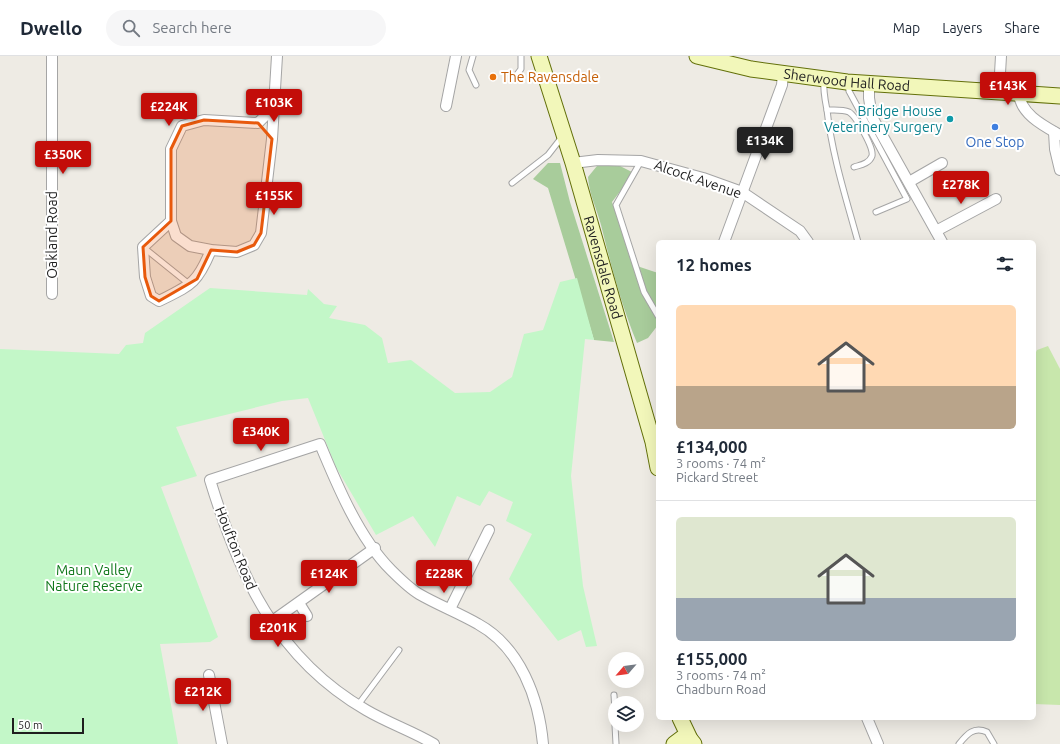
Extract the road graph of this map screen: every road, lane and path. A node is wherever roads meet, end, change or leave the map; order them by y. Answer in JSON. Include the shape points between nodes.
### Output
{"nodes":[{"id":1,"x":52,"y":56,"type":"edge"},
{"id":2,"x":277,"y":56,"type":"edge"},
{"id":3,"x":456,"y":56,"type":"edge"},
{"id":4,"x":473,"y":56,"type":"edge"},
{"id":5,"x":521,"y":56,"type":"edge"},
{"id":6,"x":697,"y":56,"type":"edge"},
{"id":7,"x":1001,"y":56,"type":"edge"},
{"id":8,"x":545,"y":60,"type":"edge"},
{"id":9,"x":783,"y":74,"type":"junction"},
{"id":10,"x":515,"y":78,"type":"dead end"},
{"id":11,"x":824,"y":79,"type":"junction"},
{"id":12,"x":848,"y":82,"type":"junction"},
{"id":13,"x":476,"y":84,"type":"dead end"},
{"id":14,"x":869,"y":84,"type":"junction"},
{"id":15,"x":999,"y":92,"type":"junction"},
{"id":16,"x":1019,"y":93,"type":"junction"},
{"id":17,"x":1060,"y":96,"type":"edge"},
{"id":18,"x":446,"y":106,"type":"dead end"},
{"id":19,"x":273,"y":108,"type":"junction"},
{"id":20,"x":827,"y":110,"type":"junction"},
{"id":21,"x":258,"y":124,"type":"junction"},
{"id":22,"x":1057,"y":134,"type":"edge"},
{"id":23,"x":564,"y":135,"type":"junction"},
{"id":24,"x":272,"y":139,"type":"junction"},
{"id":25,"x":641,"y":161,"type":"junction"},
{"id":26,"x":573,"y":163,"type":"junction"},
{"id":27,"x":942,"y":163,"type":"dead end"},
{"id":28,"x":854,"y":167,"type":"dead end"},
{"id":29,"x":1060,"y":170,"type":"edge"},
{"id":30,"x":909,"y":182,"type":"junction"},
{"id":31,"x":512,"y":183,"type":"dead end"},
{"id":32,"x":742,"y":192,"type":"junction"},
{"id":33,"x":996,"y":199,"type":"dead end"},
{"id":34,"x":876,"y":212,"type":"dead end"},
{"id":35,"x":171,"y":221,"type":"junction"},
{"id":36,"x":936,"y":231,"type":"junction"},
{"id":37,"x":725,"y":240,"type":"edge"},
{"id":38,"x":807,"y":240,"type":"edge"},
{"id":39,"x":857,"y":240,"type":"edge"},
{"id":40,"x":941,"y":240,"type":"edge"},
{"id":41,"x":143,"y":247,"type":"junction"},
{"id":42,"x":211,"y":250,"type":"junction"},
{"id":43,"x":189,"y":284,"type":"junction"},
{"id":44,"x":52,"y":294,"type":"dead end"},
{"id":45,"x":656,"y":313,"type":"edge"},
{"id":46,"x":656,"y":442,"type":"edge"},
{"id":47,"x":489,"y":530,"type":"dead end"},
{"id":48,"x":374,"y":548,"type":"junction"},
{"id":49,"x":299,"y":603,"type":"junction"},
{"id":50,"x":450,"y":609,"type":"junction"},
{"id":51,"x":307,"y":616,"type":"dead end"},
{"id":52,"x":271,"y":622,"type":"junction"},
{"id":53,"x":399,"y":650,"type":"dead end"},
{"id":54,"x":221,"y":682,"type":"dead end"},
{"id":55,"x":358,"y":705,"type":"junction"},
{"id":56,"x":680,"y":720,"type":"edge"},
{"id":57,"x":868,"y":720,"type":"edge"},
{"id":58,"x":616,"y":732,"type":"edge"},
{"id":59,"x":684,"y":742,"type":"edge"},
{"id":60,"x":222,"y":744,"type":"edge"},
{"id":61,"x":434,"y":744,"type":"edge"},
{"id":62,"x":543,"y":744,"type":"edge"},
{"id":63,"x":616,"y":744,"type":"edge"},
{"id":64,"x":878,"y":744,"type":"edge"},
{"id":65,"x":959,"y":744,"type":"edge"},
{"id":66,"x":994,"y":744,"type":"edge"}],
"edges":[{"from":1,"to":44,"type":"street","name":"Oakland Road"},
{"from":2,"to":19,"type":"street"},
{"from":3,"to":18,"type":"street"},
{"from":4,"to":13,"type":"lane","via":[[469,70]]},
{"from":5,"to":10,"type":"lane","via":[[521,70]]},
{"from":6,"to":9,"type":"main road","name":"Sherwood Hall Road"},
{"from":7,"to":15,"type":"street"},
{"from":8,"to":23,"type":"main road","name":"Ravensdale Road"},
{"from":9,"to":11,"type":"main road","name":"Sherwood Hall Road"},
{"from":9,"to":32,"type":"street","via":[[782,85]]},
{"from":11,"to":12,"type":"main road","name":"Sherwood Hall Road"},
{"from":11,"to":20,"type":"lane","via":[[823,90]]},
{"from":12,"to":14,"type":"main road","name":"Sherwood Hall Road"},
{"from":12,"to":34,"type":"lane","via":[[849,91],[907,199]]},
{"from":14,"to":15,"type":"main road","name":"Sherwood Hall Road"},
{"from":14,"to":30,"type":"street","via":[[872,117]]},
{"from":15,"to":16,"type":"main road","name":"Sherwood Hall Road"},
{"from":16,"to":17,"type":"main road","name":"Sherwood Hall Road"},
{"from":16,"to":22,"type":"street","via":[[1028,113]]},
{"from":19,"to":21,"type":"street"},
{"from":19,"to":24,"type":"street"},
{"from":20,"to":28,"type":"lane","via":[[842,110],[855,117],[872,149],[872,156],[868,162]]},
{"from":20,"to":39,"type":"lane","via":[[827,122]]},
{"from":21,"to":24,"type":"street"},
{"from":21,"to":35,"type":"street","via":[[204,120],[182,126],[171,149]]},
{"from":22,"to":29,"type":"street","via":[[1055,149]]},
{"from":23,"to":26,"type":"main road","name":"Ravensdale Road"},
{"from":23,"to":31,"type":"lane","via":[[548,155]]},
{"from":24,"to":42,"type":"street","via":[[261,233],[254,245],[237,252]]},
{"from":25,"to":26,"type":"street","name":"Alcock Avenue","via":[[598,160]]},
{"from":25,"to":32,"type":"street","name":"Alcock Avenue"},
{"from":25,"to":45,"type":"lane","via":[[616,205],[644,292]]},
{"from":26,"to":46,"type":"main road","name":"Ravensdale Road"},
{"from":27,"to":30,"type":"street"},
{"from":30,"to":36,"type":"street"},
{"from":32,"to":37,"type":"street"},
{"from":32,"to":38,"type":"street","name":"Alcock Avenue","via":[[800,231]]},
{"from":33,"to":36,"type":"street"},
{"from":35,"to":41,"type":"street"},
{"from":35,"to":42,"type":"street","via":[[176,236],[190,246]]},
{"from":36,"to":40,"type":"street"},
{"from":41,"to":43,"type":"lane"},
{"from":41,"to":43,"type":"street","via":[[145,277],[151,296],[158,301]]},
{"from":42,"to":43,"type":"street","via":[[203,270],[197,279]]},
{"from":47,"to":50,"type":"street"},
{"from":48,"to":49,"type":"street"},
{"from":48,"to":50,"type":"street","via":[[390,569],[418,593]]},
{"from":48,"to":52,"type":"street","name":"Houfton Road","via":[[344,500],[320,444],[210,480],[225,529],[251,588]]},
{"from":49,"to":51,"type":"street"},
{"from":49,"to":52,"type":"street"},
{"from":50,"to":62,"type":"street","via":[[480,625],[503,643],[519,664],[534,697]]},
{"from":52,"to":55,"type":"street","name":"Houfton Road","via":[[326,682]]},
{"from":53,"to":55,"type":"lane"},
{"from":54,"to":60,"type":"street","via":[[209,680]]},
{"from":55,"to":61,"type":"street","name":"Houfton Road"},
{"from":56,"to":59,"type":"main road"},
{"from":57,"to":64,"type":"street"},
{"from":58,"to":63,"type":"lane"},
{"from":65,"to":66,"type":"lane","via":[[968,733],[979,729],[987,732]]}]}
